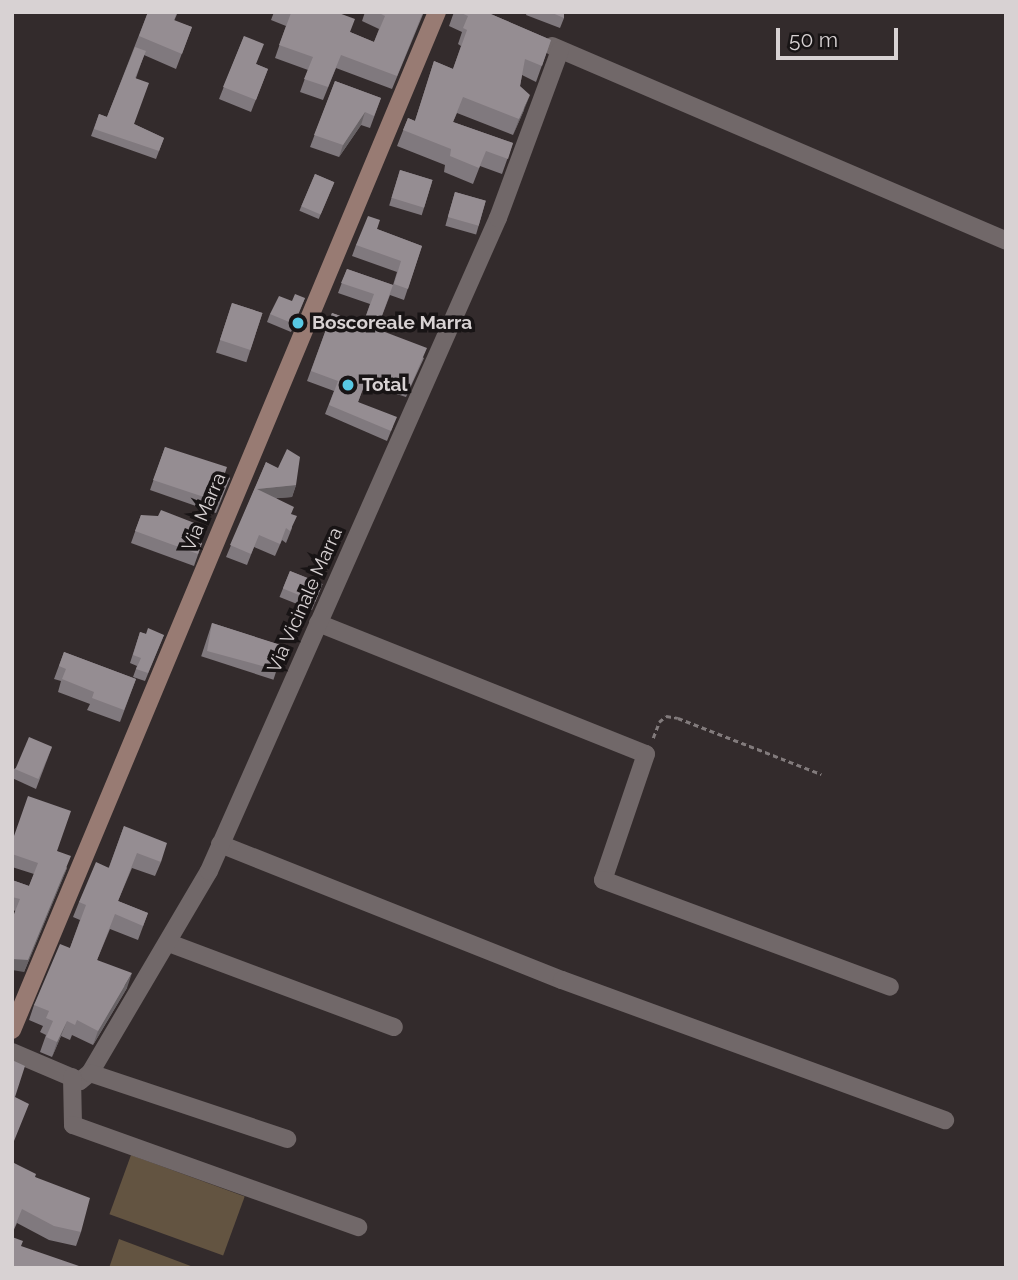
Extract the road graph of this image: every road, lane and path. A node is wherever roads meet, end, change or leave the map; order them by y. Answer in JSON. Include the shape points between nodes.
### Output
{"nodes":[{"id":1,"x":437,"y":12,"type":"edge"},
{"id":2,"x":535,"y":39,"type":"edge"},
{"id":3,"x":561,"y":50,"type":"junction"},
{"id":4,"x":1006,"y":242,"type":"edge"},
{"id":5,"x":318,"y":623,"type":"junction"},
{"id":6,"x":646,"y":754,"type":"junction"},
{"id":7,"x":821,"y":774,"type":"dead end"},
{"id":8,"x":220,"y":844,"type":"junction"},
{"id":9,"x":169,"y":943,"type":"junction"},
{"id":10,"x":890,"y":988,"type":"dead end"},
{"id":11,"x":18,"y":994,"type":"edge"},
{"id":12,"x":394,"y":1027,"type":"dead end"},
{"id":13,"x":12,"y":1030,"type":"edge"},
{"id":14,"x":12,"y":1052,"type":"edge"},
{"id":15,"x":90,"y":1073,"type":"junction"},
{"id":16,"x":72,"y":1077,"type":"junction"},
{"id":17,"x":945,"y":1120,"type":"dead end"},
{"id":18,"x":288,"y":1139,"type":"dead end"},
{"id":19,"x":358,"y":1227,"type":"dead end"}],
"edges":[{"from":1,"to":11,"type":"main road","name":"Via Marra"},
{"from":2,"to":3,"type":"street"},
{"from":3,"to":4,"type":"street"},
{"from":3,"to":5,"type":"street","name":"Via Vicinale Marra","via":[[498,218]]},
{"from":5,"to":6,"type":"street"},
{"from":5,"to":8,"type":"street","name":"Via Vicinale Marra"},
{"from":6,"to":7,"type":"path","via":[[666,716]]},
{"from":6,"to":10,"type":"street","via":[[603,880]]},
{"from":8,"to":9,"type":"street","name":"Via Vicinale Marra"},
{"from":8,"to":17,"type":"street","via":[[562,980]]},
{"from":9,"to":12,"type":"street"},
{"from":9,"to":15,"type":"street","name":"Via Vicinale Marra"},
{"from":11,"to":13,"type":"main road","name":"Via Marra"},
{"from":14,"to":16,"type":"street"},
{"from":15,"to":16,"type":"street","via":[[80,1081]]},
{"from":15,"to":18,"type":"street"},
{"from":16,"to":19,"type":"street","via":[[73,1125]]}]}
